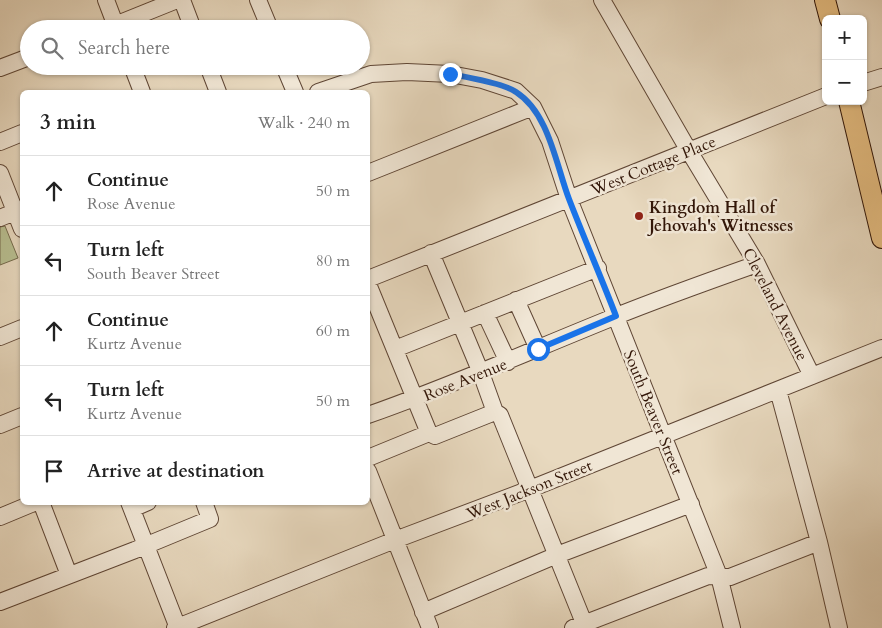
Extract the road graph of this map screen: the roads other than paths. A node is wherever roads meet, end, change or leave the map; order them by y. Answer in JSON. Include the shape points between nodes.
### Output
{"nodes":[{"id":1,"x":106,"y":0,"type":"edge"},
{"id":2,"x":177,"y":0,"type":"edge"},
{"id":3,"x":182,"y":0,"type":"edge"},
{"id":4,"x":258,"y":0,"type":"edge"},
{"id":5,"x":602,"y":0,"type":"edge"},
{"id":6,"x":825,"y":0,"type":"edge"},
{"id":7,"x":829,"y":15,"type":"edge"},
{"id":8,"x":110,"y":20,"type":"edge"},
{"id":9,"x":129,"y":20,"type":"edge"},
{"id":10,"x":190,"y":20,"type":"edge"},
{"id":11,"x":266,"y":20,"type":"edge"},
{"id":12,"x":20,"y":60,"type":"edge"},
{"id":13,"x":0,"y":68,"type":"edge"},
{"id":14,"x":370,"y":74,"type":"edge"},
{"id":15,"x":133,"y":75,"type":"edge"},
{"id":16,"x":211,"y":75,"type":"edge"},
{"id":17,"x":288,"y":75,"type":"edge"},
{"id":18,"x":368,"y":75,"type":"edge"},
{"id":19,"x":882,"y":77,"type":"edge"},
{"id":20,"x":867,"y":81,"type":"edge"},
{"id":21,"x":136,"y":90,"type":"edge"},
{"id":22,"x":217,"y":90,"type":"edge"},
{"id":23,"x":294,"y":90,"type":"edge"},
{"id":24,"x":324,"y":90,"type":"edge"},
{"id":25,"x":822,"y":98,"type":"edge"},
{"id":26,"x":850,"y":105,"type":"edge"},
{"id":27,"x":533,"y":107,"type":"junction"},
{"id":28,"x":20,"y":134,"type":"edge"},
{"id":29,"x":0,"y":142,"type":"edge"},
{"id":30,"x":689,"y":151,"type":"junction"},
{"id":31,"x":370,"y":172,"type":"edge"},
{"id":32,"x":0,"y":173,"type":"edge"},
{"id":33,"x":569,"y":198,"type":"junction"},
{"id":34,"x":19,"y":210,"type":"edge"},
{"id":35,"x":0,"y":218,"type":"edge"},
{"id":36,"x":882,"y":238,"type":"edge"},
{"id":37,"x":431,"y":254,"type":"junction"},
{"id":38,"x":757,"y":264,"type":"junction"},
{"id":39,"x":598,"y":268,"type":"junction"},
{"id":40,"x":370,"y":278,"type":"edge"},
{"id":41,"x":370,"y":289,"type":"edge"},
{"id":42,"x":516,"y":300,"type":"junction"},
{"id":43,"x":486,"y":313,"type":"junction"},
{"id":44,"x":616,"y":316,"type":"junction"},
{"id":45,"x":460,"y":323,"type":"junction"},
{"id":46,"x":20,"y":329,"type":"edge"},
{"id":47,"x":0,"y":337,"type":"edge"},
{"id":48,"x":882,"y":348,"type":"edge"},
{"id":49,"x":538,"y":349,"type":"junction"},
{"id":50,"x":396,"y":350,"type":"junction"},
{"id":51,"x":508,"y":362,"type":"junction"},
{"id":52,"x":481,"y":373,"type":"junction"},
{"id":53,"x":812,"y":376,"type":"junction"},
{"id":54,"x":778,"y":390,"type":"junction"},
{"id":55,"x":415,"y":399,"type":"junction"},
{"id":56,"x":495,"y":412,"type":"junction"},
{"id":57,"x":370,"y":415,"type":"edge"},
{"id":58,"x":20,"y":417,"type":"edge"},
{"id":59,"x":0,"y":425,"type":"edge"},
{"id":60,"x":429,"y":433,"type":"junction"},
{"id":61,"x":663,"y":434,"type":"junction"},
{"id":62,"x":370,"y":457,"type":"edge"},
{"id":63,"x":370,"y":476,"type":"edge"},
{"id":64,"x":530,"y":489,"type":"junction"},
{"id":65,"x":691,"y":504,"type":"junction"},
{"id":66,"x":29,"y":505,"type":"edge"},
{"id":67,"x":42,"y":505,"type":"edge"},
{"id":68,"x":205,"y":505,"type":"edge"},
{"id":69,"x":130,"y":506,"type":"edge"},
{"id":70,"x":0,"y":517,"type":"edge"},
{"id":71,"x":395,"y":540,"type":"junction"},
{"id":72,"x":819,"y":542,"type":"junction"},
{"id":73,"x":146,"y":546,"type":"junction"},
{"id":74,"x":557,"y":555,"type":"junction"},
{"id":75,"x":69,"y":575,"type":"junction"},
{"id":76,"x":719,"y":576,"type":"junction"},
{"id":77,"x":0,"y":601,"type":"edge"},
{"id":78,"x":423,"y":622,"type":"edge"},
{"id":79,"x":578,"y":626,"type":"edge"},
{"id":80,"x":177,"y":628,"type":"edge"},
{"id":81,"x":732,"y":628,"type":"edge"},
{"id":82,"x":839,"y":628,"type":"edge"}],
"edges":[{"from":1,"to":8,"type":"street"},
{"from":2,"to":9,"type":"street"},
{"from":3,"to":10,"type":"street"},
{"from":4,"to":11,"type":"street"},
{"from":5,"to":30,"type":"street","name":"Cleveland Avenue"},
{"from":6,"to":7,"type":"main road"},
{"from":12,"to":13,"type":"street"},
{"from":14,"to":27,"type":"street","via":[[450,74],[482,80],[516,91]]},
{"from":15,"to":21,"type":"street"},
{"from":16,"to":22,"type":"street"},
{"from":17,"to":23,"type":"street"},
{"from":18,"to":24,"type":"street"},
{"from":19,"to":20,"type":"street"},
{"from":25,"to":30,"type":"street","name":"West Cottage Place"},
{"from":26,"to":36,"type":"main road"},
{"from":27,"to":31,"type":"street"},
{"from":27,"to":33,"type":"street","name":"South Beaver Street","via":[[550,141]]},
{"from":28,"to":29,"type":"street"},
{"from":30,"to":33,"type":"street","name":"West Cottage Place"},
{"from":30,"to":38,"type":"street","name":"Cleveland Avenue"},
{"from":32,"to":34,"type":"street"},
{"from":33,"to":37,"type":"street","name":"West Cottage Place"},
{"from":33,"to":39,"type":"street","name":"South Beaver Street"},
{"from":34,"to":35,"type":"street"},
{"from":37,"to":40,"type":"street","name":"West Cottage Place"},
{"from":37,"to":45,"type":"street"},
{"from":38,"to":44,"type":"street","name":"Rose Avenue"},
{"from":38,"to":53,"type":"street","name":"Cleveland Avenue"},
{"from":39,"to":42,"type":"street"},
{"from":39,"to":44,"type":"street","name":"South Beaver Street"},
{"from":41,"to":50,"type":"street"},
{"from":42,"to":43,"type":"street"},
{"from":42,"to":49,"type":"street"},
{"from":43,"to":45,"type":"street"},
{"from":43,"to":51,"type":"street"},
{"from":44,"to":49,"type":"street","name":"Rose Avenue"},
{"from":44,"to":61,"type":"street","name":"South Beaver Street"},
{"from":45,"to":50,"type":"street"},
{"from":45,"to":52,"type":"street"},
{"from":46,"to":47,"type":"street"},
{"from":48,"to":53,"type":"street","name":"West Jackson Street"},
{"from":49,"to":51,"type":"street","name":"Rose Avenue"},
{"from":50,"to":55,"type":"street"},
{"from":51,"to":52,"type":"street","name":"Rose Avenue"},
{"from":52,"to":55,"type":"street","name":"Rose Avenue"},
{"from":52,"to":56,"type":"street"},
{"from":53,"to":54,"type":"street","name":"West Jackson Street"},
{"from":54,"to":61,"type":"street","name":"West Jackson Street"},
{"from":54,"to":72,"type":"street"},
{"from":55,"to":57,"type":"street","name":"Rose Avenue"},
{"from":55,"to":60,"type":"street"},
{"from":56,"to":60,"type":"street","via":[[435,436]]},
{"from":56,"to":64,"type":"street","via":[[500,415]]},
{"from":58,"to":59,"type":"street"},
{"from":60,"to":62,"type":"street"},
{"from":61,"to":64,"type":"street","name":"West Jackson Street"},
{"from":61,"to":65,"type":"street","name":"South Beaver Street"},
{"from":63,"to":71,"type":"street"},
{"from":64,"to":71,"type":"street","name":"West Jackson Street"},
{"from":64,"to":74,"type":"street"},
{"from":65,"to":74,"type":"street"},
{"from":65,"to":76,"type":"street","name":"South Beaver Street"},
{"from":66,"to":70,"type":"street"},
{"from":67,"to":75,"type":"street"},
{"from":68,"to":73,"type":"street","via":[[210,519]]},
{"from":69,"to":73,"type":"street"},
{"from":71,"to":78,"type":"street"},
{"from":71,"to":80,"type":"street","name":"West Jackson Street"},
{"from":72,"to":76,"type":"street","via":[[730,577]]},
{"from":72,"to":82,"type":"street"},
{"from":73,"to":75,"type":"street"},
{"from":73,"to":80,"type":"street"},
{"from":74,"to":78,"type":"street"},
{"from":74,"to":79,"type":"street"},
{"from":75,"to":77,"type":"street"},
{"from":76,"to":79,"type":"street","via":[[708,576]]},
{"from":76,"to":81,"type":"street","name":"South Beaver Street"}]}
